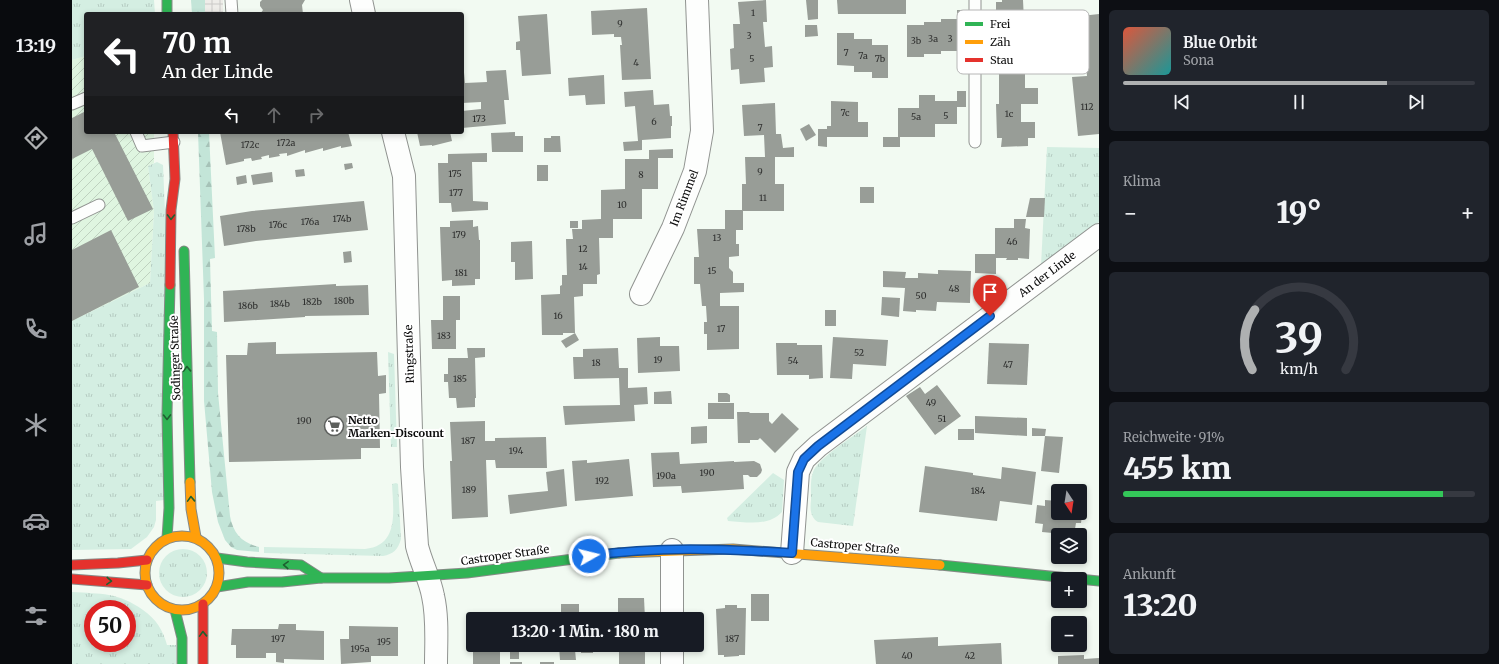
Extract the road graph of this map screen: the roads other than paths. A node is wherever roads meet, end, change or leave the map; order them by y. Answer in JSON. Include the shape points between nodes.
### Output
{"nodes":[{"id":1,"x":167,"y":0,"type":"edge"},
{"id":2,"x":231,"y":0,"type":"edge"},
{"id":3,"x":361,"y":0,"type":"edge"},
{"id":4,"x":697,"y":0,"type":"edge"},
{"id":5,"x":167,"y":12,"type":"edge"},
{"id":6,"x":232,"y":12,"type":"edge"},
{"id":7,"x":364,"y":12,"type":"edge"},
{"id":8,"x":975,"y":74,"type":"edge"},
{"id":9,"x":84,"y":99,"type":"edge"},
{"id":10,"x":72,"y":104,"type":"edge"},
{"id":11,"x":137,"y":134,"type":"edge"},
{"id":12,"x":394,"y":134,"type":"edge"},
{"id":13,"x":174,"y":137,"type":"edge"},
{"id":14,"x":975,"y":142,"type":"dead end"},
{"id":15,"x":175,"y":179,"type":"junction"},
{"id":16,"x":181,"y":201,"type":"dead end"},
{"id":17,"x":99,"y":205,"type":"dead end"},
{"id":18,"x":72,"y":218,"type":"edge"},
{"id":19,"x":1099,"y":234,"type":"edge"},
{"id":20,"x":184,"y":240,"type":"dead end"},
{"id":21,"x":641,"y":294,"type":"dead end"},
{"id":22,"x":196,"y":537,"type":"junction"},
{"id":23,"x":167,"y":538,"type":"junction"},
{"id":24,"x":672,"y":550,"type":"junction"},
{"id":25,"x":792,"y":553,"type":"junction"},
{"id":26,"x":217,"y":558,"type":"junction"},
{"id":27,"x":147,"y":560,"type":"junction"},
{"id":28,"x":72,"y":565,"type":"edge"},
{"id":29,"x":426,"y":576,"type":"junction"},
{"id":30,"x":321,"y":578,"type":"junction"},
{"id":31,"x":72,"y":579,"type":"edge"},
{"id":32,"x":1099,"y":581,"type":"edge"},
{"id":33,"x":147,"y":585,"type":"junction"},
{"id":34,"x":217,"y":587,"type":"junction"},
{"id":35,"x":202,"y":604,"type":"junction"},
{"id":36,"x":175,"y":610,"type":"junction"},
{"id":37,"x":672,"y":612,"type":"edge"},
{"id":38,"x":672,"y":652,"type":"edge"},
{"id":39,"x":182,"y":664,"type":"edge"},
{"id":40,"x":203,"y":664,"type":"edge"},
{"id":41,"x":436,"y":664,"type":"edge"},
{"id":42,"x":672,"y":664,"type":"edge"}],
"edges":[{"from":1,"to":5,"type":"main road"},
{"from":2,"to":6,"type":"lane"},
{"from":3,"to":7,"type":"street"},
{"from":4,"to":21,"type":"street","name":"Im Rimmel","via":[[702,131],[695,171],[673,228]]},
{"from":8,"to":14,"type":"lane"},
{"from":9,"to":10,"type":"lane"},
{"from":11,"to":13,"type":"lane","via":[[142,146]]},
{"from":12,"to":29,"type":"street","name":"Ringstraße","via":[[404,176],[412,467],[417,546]]},
{"from":13,"to":15,"type":"main road","name":"Sodinger Straße"},
{"from":15,"to":16,"type":"main road","name":"Sodinger Straße"},
{"from":15,"to":23,"type":"main road","name":"Sodinger Straße","one_way":true,"via":[[171,210]]},
{"from":17,"to":18,"type":"lane"},
{"from":19,"to":25,"type":"street","name":"An der Linde","via":[[804,459],[798,472]]},
{"from":22,"to":20,"type":"main road","name":"Sodinger Straße","one_way":true,"via":[[191,508]]},
{"from":22,"to":23,"type":"main road","via":[[182,535]]},
{"from":22,"to":26,"type":"main road","via":[[209,545]]},
{"from":23,"to":27,"type":"main road","via":[[159,543]]},
{"from":24,"to":25,"type":"main road","name":"Castroper Straße","via":[[733,549]]},
{"from":24,"to":29,"type":"main road","name":"Castroper Straße","via":[[611,553],[467,573]]},
{"from":24,"to":37,"type":"street"},
{"from":25,"to":32,"type":"main road","name":"Castroper Straße"},
{"from":30,"to":26,"type":"main road","one_way":true,"via":[[301,565]]},
{"from":26,"to":34,"type":"main road","via":[[220,577]]},
{"from":27,"to":28,"type":"main road"},
{"from":27,"to":33,"type":"main road"},
{"from":29,"to":30,"type":"main road","name":"Castroper Straße"},
{"from":29,"to":41,"type":"street","name":"Ringstraße","via":[[433,594]]},
{"from":30,"to":34,"type":"main road","name":"Castroper Straße","via":[[248,582]]},
{"from":31,"to":33,"type":"main road","one_way":true},
{"from":33,"to":36,"type":"main road","via":[[158,601]]},
{"from":34,"to":35,"type":"main road","via":[[212,597]]},
{"from":35,"to":36,"type":"main road","via":[[185,610]]},
{"from":40,"to":35,"type":"main road","one_way":true},
{"from":36,"to":39,"type":"main road","via":[[182,638]]},
{"from":38,"to":42,"type":"street"}]}
